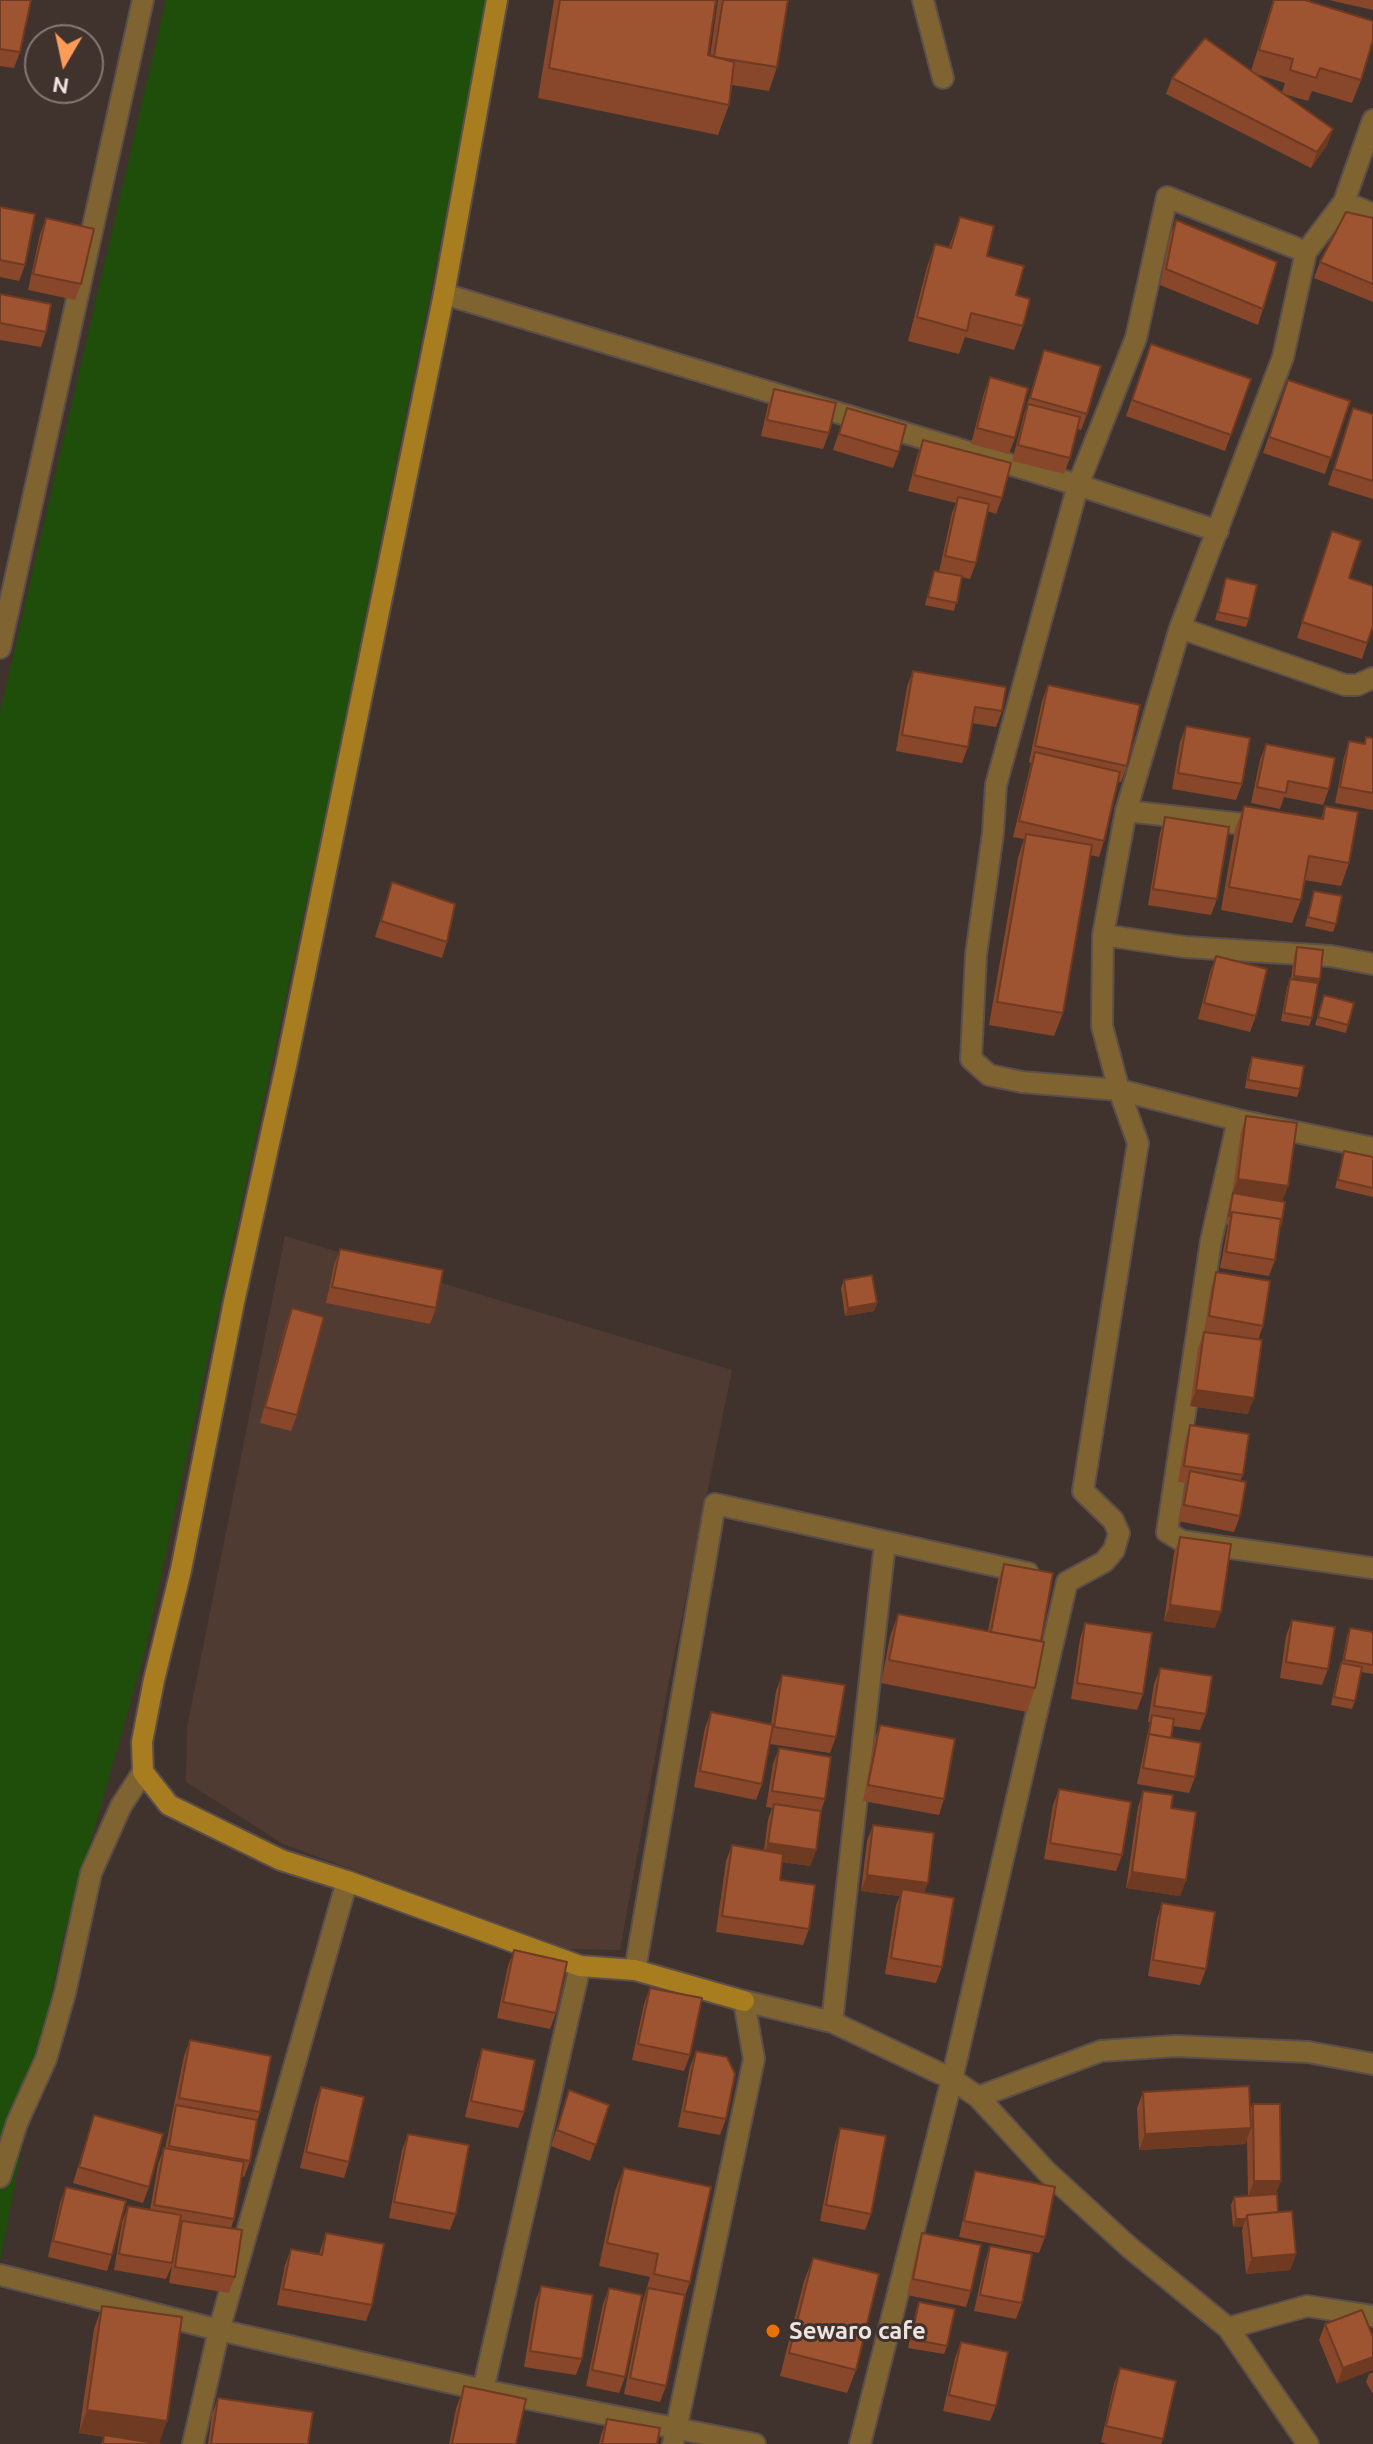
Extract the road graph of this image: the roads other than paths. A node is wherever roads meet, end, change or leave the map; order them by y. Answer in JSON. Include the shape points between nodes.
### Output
{"nodes":[{"id":1,"x":143,"y":0,"type":"edge"},
{"id":2,"x":497,"y":0,"type":"edge"},
{"id":3,"x":923,"y":0,"type":"edge"},
{"id":4,"x":943,"y":78,"type":"dead end"},
{"id":5,"x":1373,"y":120,"type":"edge"},
{"id":6,"x":1344,"y":202,"type":"junction"},
{"id":7,"x":1373,"y":214,"type":"edge"},
{"id":8,"x":1306,"y":252,"type":"junction"},
{"id":9,"x":444,"y":294,"type":"junction"},
{"id":10,"x":1078,"y":485,"type":"junction"},
{"id":11,"x":1218,"y":531,"type":"junction"},
{"id":12,"x":1180,"y":628,"type":"junction"},
{"id":13,"x":0,"y":648,"type":"edge"},
{"id":14,"x":1373,"y":678,"type":"edge"},
{"id":15,"x":1126,"y":811,"type":"junction"},
{"id":16,"x":1288,"y":829,"type":"edge"},
{"id":17,"x":1103,"y":935,"type":"junction"},
{"id":18,"x":1373,"y":964,"type":"edge"},
{"id":19,"x":1119,"y":1090,"type":"junction"},
{"id":20,"x":1238,"y":1120,"type":"junction"},
{"id":21,"x":1373,"y":1148,"type":"edge"},
{"id":22,"x":885,"y":1543,"type":"junction"},
{"id":23,"x":1373,"y":1568,"type":"edge"},
{"id":24,"x":1067,"y":1582,"type":"junction"},
{"id":25,"x":143,"y":1772,"type":"junction"},
{"id":26,"x":347,"y":1881,"type":"junction"},
{"id":27,"x":580,"y":1966,"type":"junction"},
{"id":28,"x":635,"y":1970,"type":"junction"},
{"id":29,"x":744,"y":2001,"type":"junction"},
{"id":30,"x":832,"y":2022,"type":"junction"},
{"id":31,"x":1373,"y":2064,"type":"edge"},
{"id":32,"x":952,"y":2079,"type":"junction"},
{"id":33,"x":978,"y":2097,"type":"junction"},
{"id":34,"x":0,"y":2177,"type":"edge"},
{"id":35,"x":0,"y":2275,"type":"edge"},
{"id":36,"x":1373,"y":2316,"type":"edge"},
{"id":37,"x":1228,"y":2328,"type":"junction"},
{"id":38,"x":219,"y":2330,"type":"junction"},
{"id":39,"x":483,"y":2390,"type":"junction"},
{"id":40,"x":675,"y":2437,"type":"edge"},
{"id":41,"x":193,"y":2444,"type":"edge"},
{"id":42,"x":755,"y":2444,"type":"edge"},
{"id":43,"x":860,"y":2444,"type":"edge"},
{"id":44,"x":1308,"y":2444,"type":"edge"}],
"edges":[{"from":1,"to":13,"type":"street"},
{"from":2,"to":9,"type":"street"},
{"from":3,"to":4,"type":"street"},
{"from":5,"to":6,"type":"street"},
{"from":6,"to":7,"type":"street"},
{"from":6,"to":8,"type":"street"},
{"from":8,"to":10,"type":"street","via":[[1167,197],[1136,338]]},
{"from":8,"to":11,"type":"street","via":[[1283,357]]},
{"from":9,"to":10,"type":"street"},
{"from":9,"to":25,"type":"street","via":[[154,1680],[142,1742]]},
{"from":10,"to":11,"type":"street"},
{"from":10,"to":19,"type":"street","via":[[996,785],[976,955],[971,1059],[989,1075],[1022,1082]]},
{"from":11,"to":12,"type":"street"},
{"from":12,"to":14,"type":"street","via":[[1345,685]]},
{"from":12,"to":15,"type":"street"},
{"from":15,"to":16,"type":"street"},
{"from":15,"to":17,"type":"street"},
{"from":17,"to":18,"type":"street"},
{"from":17,"to":19,"type":"street","via":[[1102,1026]]},
{"from":19,"to":20,"type":"street"},
{"from":19,"to":24,"type":"street","via":[[1138,1143],[1083,1491],[1119,1533],[1104,1562]]},
{"from":20,"to":21,"type":"street"},
{"from":20,"to":23,"type":"street","via":[[1211,1241],[1167,1532],[1182,1541]]},
{"from":22,"to":24,"type":"street"},
{"from":22,"to":28,"type":"street","via":[[715,1504]]},
{"from":22,"to":30,"type":"street"},
{"from":24,"to":32,"type":"street"},
{"from":25,"to":26,"type":"street","via":[[169,1805],[281,1860]]},
{"from":25,"to":34,"type":"street","via":[[91,1873],[46,2059]]},
{"from":26,"to":27,"type":"street"},
{"from":26,"to":38,"type":"street"},
{"from":27,"to":28,"type":"street"},
{"from":27,"to":39,"type":"street"},
{"from":28,"to":29,"type":"street"},
{"from":29,"to":30,"type":"street"},
{"from":29,"to":40,"type":"street","via":[[754,2059]]},
{"from":30,"to":32,"type":"street"},
{"from":31,"to":33,"type":"street","via":[[1308,2052],[1176,2046],[1101,2051]]},
{"from":32,"to":33,"type":"street"},
{"from":32,"to":43,"type":"street"},
{"from":33,"to":37,"type":"street","via":[[1046,2171]]},
{"from":35,"to":38,"type":"street"},
{"from":36,"to":37,"type":"street","via":[[1307,2306]]},
{"from":37,"to":44,"type":"street"},
{"from":38,"to":39,"type":"street"},
{"from":38,"to":41,"type":"street"},
{"from":39,"to":40,"type":"street"},
{"from":40,"to":42,"type":"street"}]}
